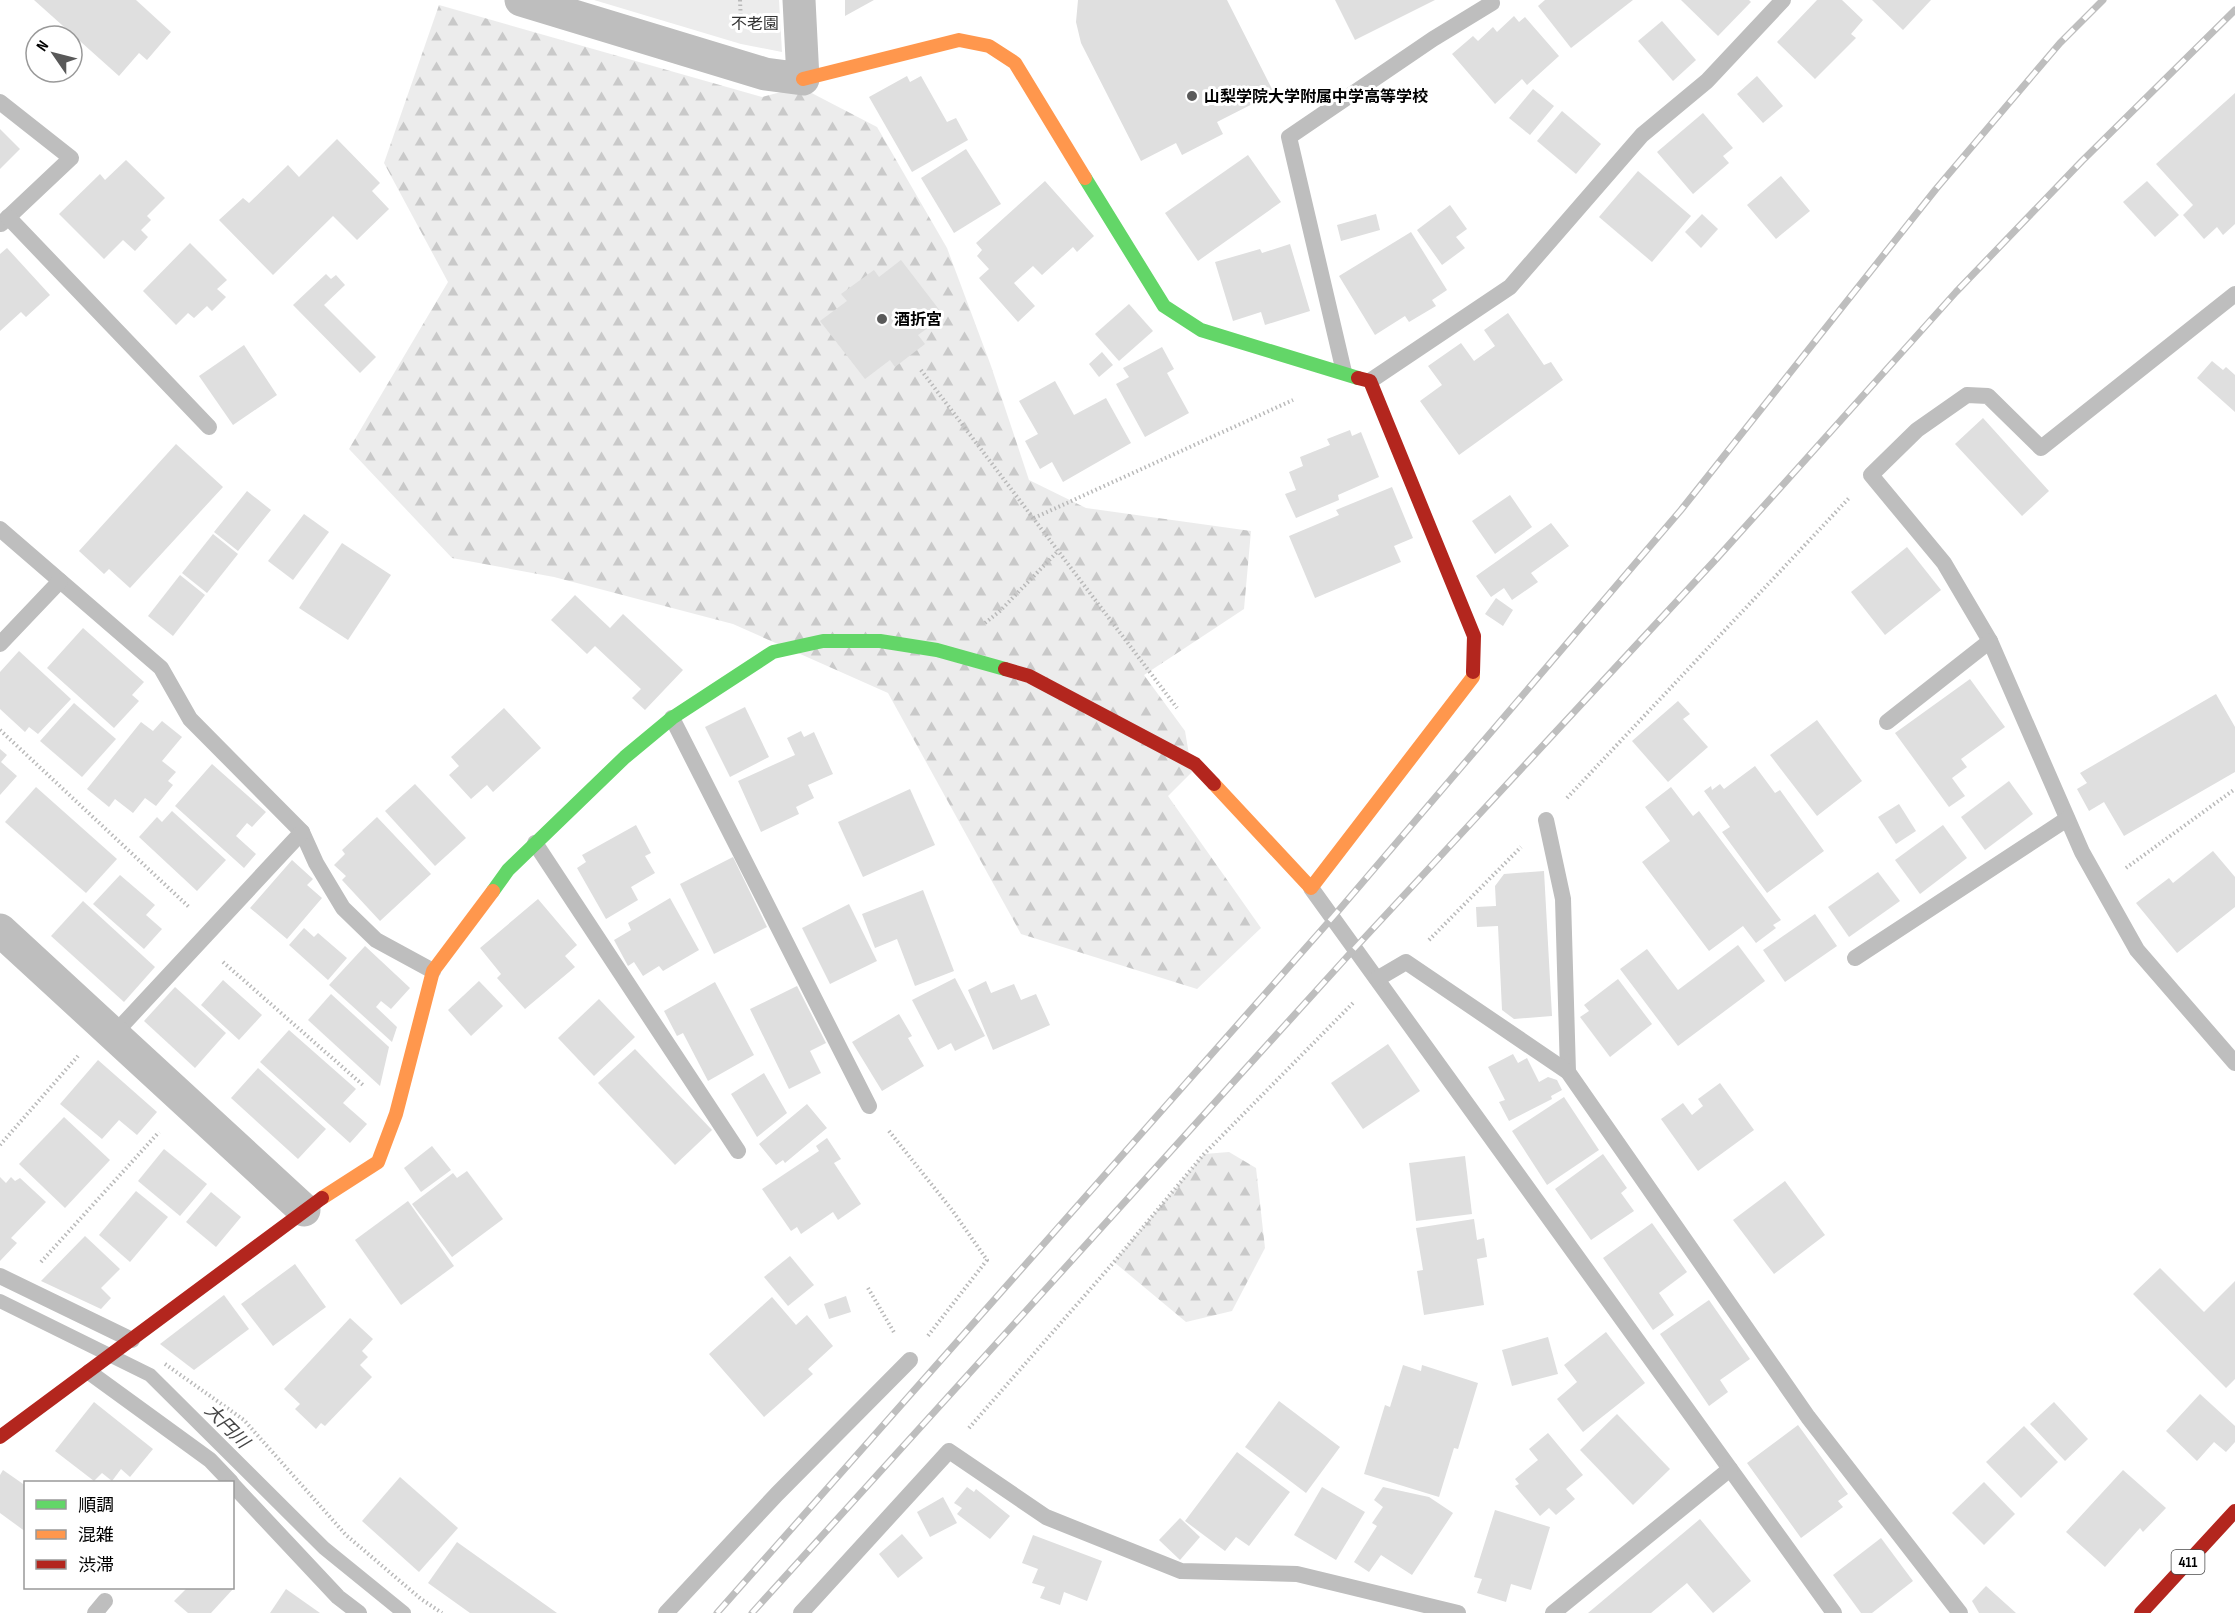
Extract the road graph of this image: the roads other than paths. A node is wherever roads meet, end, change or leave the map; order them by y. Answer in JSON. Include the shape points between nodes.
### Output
{"nodes":[{"id":1,"x":521,"y":0,"type":"edge"},
{"id":2,"x":799,"y":0,"type":"edge"},
{"id":3,"x":1783,"y":0,"type":"edge"},
{"id":4,"x":1492,"y":3,"type":"dead end"},
{"id":5,"x":803,"y":79,"type":"junction"},
{"id":6,"x":0,"y":102,"type":"edge"},
{"id":7,"x":4,"y":221,"type":"edge"},
{"id":8,"x":2235,"y":294,"type":"edge"},
{"id":9,"x":1348,"y":373,"type":"junction"},
{"id":10,"x":1370,"y":381,"type":"junction"},
{"id":11,"x":209,"y":427,"type":"dead end"},
{"id":12,"x":0,"y":529,"type":"edge"},
{"id":13,"x":60,"y":581,"type":"junction"},
{"id":14,"x":1990,"y":641,"type":"junction"},
{"id":15,"x":0,"y":644,"type":"edge"},
{"id":16,"x":672,"y":718,"type":"junction"},
{"id":17,"x":1887,"y":722,"type":"dead end"},
{"id":18,"x":2067,"y":819,"type":"junction"},
{"id":19,"x":1546,"y":820,"type":"road end"},
{"id":20,"x":302,"y":832,"type":"junction"},
{"id":21,"x":535,"y":843,"type":"junction"},
{"id":22,"x":1311,"y":888,"type":"junction"},
{"id":23,"x":0,"y":930,"type":"edge"},
{"id":24,"x":1855,"y":958,"type":"dead end"},
{"id":25,"x":433,"y":971,"type":"junction"},
{"id":26,"x":1377,"y":979,"type":"junction"},
{"id":27,"x":109,"y":1030,"type":"junction"},
{"id":28,"x":2235,"y":1063,"type":"edge"},
{"id":29,"x":1568,"y":1072,"type":"junction"},
{"id":30,"x":869,"y":1106,"type":"road end"},
{"id":31,"x":738,"y":1151,"type":"dead end"},
{"id":32,"x":304,"y":1210,"type":"junction"},
{"id":33,"x":0,"y":1276,"type":"edge"},
{"id":34,"x":128,"y":1343,"type":"junction"},
{"id":35,"x":910,"y":1360,"type":"road end"},
{"id":36,"x":95,"y":1368,"type":"junction"},
{"id":37,"x":0,"y":1437,"type":"edge"},
{"id":38,"x":1730,"y":1468,"type":"junction"},
{"id":39,"x":230,"y":1481,"type":"edge"},
{"id":40,"x":234,"y":1485,"type":"edge"},
{"id":41,"x":2235,"y":1511,"type":"edge"},
{"id":42,"x":358,"y":1613,"type":"edge"},
{"id":43,"x":666,"y":1613,"type":"edge"},
{"id":44,"x":801,"y":1613,"type":"edge"},
{"id":45,"x":1458,"y":1613,"type":"edge"},
{"id":46,"x":1553,"y":1613,"type":"edge"},
{"id":47,"x":1834,"y":1613,"type":"edge"},
{"id":48,"x":1960,"y":1613,"type":"edge"},
{"id":49,"x":2141,"y":1613,"type":"edge"}],
"edges":[{"from":1,"to":5,"type":"street","via":[[765,74]]},
{"from":2,"to":5,"type":"street"},
{"from":3,"to":10,"type":"lane","via":[[1707,81],[1642,135],[1510,287]]},
{"from":4,"to":9,"type":"lane","via":[[1288,137]]},
{"from":5,"to":9,"type":"main road","via":[[959,40],[989,46],[1015,63],[1164,306],[1201,330]]},
{"from":6,"to":7,"type":"lane","via":[[71,158]]},
{"from":7,"to":11,"type":"lane"},
{"from":8,"to":14,"type":"lane","via":[[2041,448],[1988,396],[1967,395],[1917,430],[1871,475],[1944,563]]},
{"from":9,"to":10,"type":"main road"},
{"from":10,"to":22,"type":"main road","via":[[1474,636],[1473,677]]},
{"from":12,"to":13,"type":"lane"},
{"from":13,"to":15,"type":"lane"},
{"from":13,"to":20,"type":"lane","via":[[161,668],[190,719]]},
{"from":14,"to":17,"type":"lane"},
{"from":14,"to":18,"type":"lane"},
{"from":16,"to":21,"type":"main road"},
{"from":16,"to":22,"type":"main road","via":[[773,652],[824,641],[880,641],[947,654],[1029,676],[1196,764]]},
{"from":16,"to":30,"type":"lane"},
{"from":18,"to":24,"type":"lane"},
{"from":18,"to":28,"type":"lane","via":[[2137,950]]},
{"from":19,"to":29,"type":"lane","via":[[1563,899]]},
{"from":20,"to":25,"type":"lane","via":[[344,908],[376,940]]},
{"from":20,"to":27,"type":"lane","via":[[200,942]]},
{"from":21,"to":25,"type":"main road","via":[[508,870]]},
{"from":21,"to":31,"type":"lane"},
{"from":22,"to":26,"type":"lane"},
{"from":23,"to":27,"type":"street"},
{"from":25,"to":32,"type":"main road","via":[[396,1114],[378,1162]]},
{"from":26,"to":29,"type":"lane","via":[[1406,962]]},
{"from":26,"to":38,"type":"lane"},
{"from":27,"to":32,"type":"street"},
{"from":29,"to":48,"type":"lane","via":[[1809,1417]]},
{"from":32,"to":34,"type":"main road"},
{"from":33,"to":34,"type":"lane"},
{"from":34,"to":36,"type":"main road"},
{"from":35,"to":43,"type":"lane"},
{"from":36,"to":37,"type":"main road"},
{"from":36,"to":39,"type":"lane","via":[[210,1460]]},
{"from":38,"to":46,"type":"lane"},
{"from":38,"to":47,"type":"lane"},
{"from":40,"to":42,"type":"lane","via":[[338,1597]]},
{"from":41,"to":49,"type":"main road","number":"411"},
{"from":44,"to":45,"type":"lane","via":[[949,1451],[1047,1517],[1181,1571],[1297,1574]]}]}
